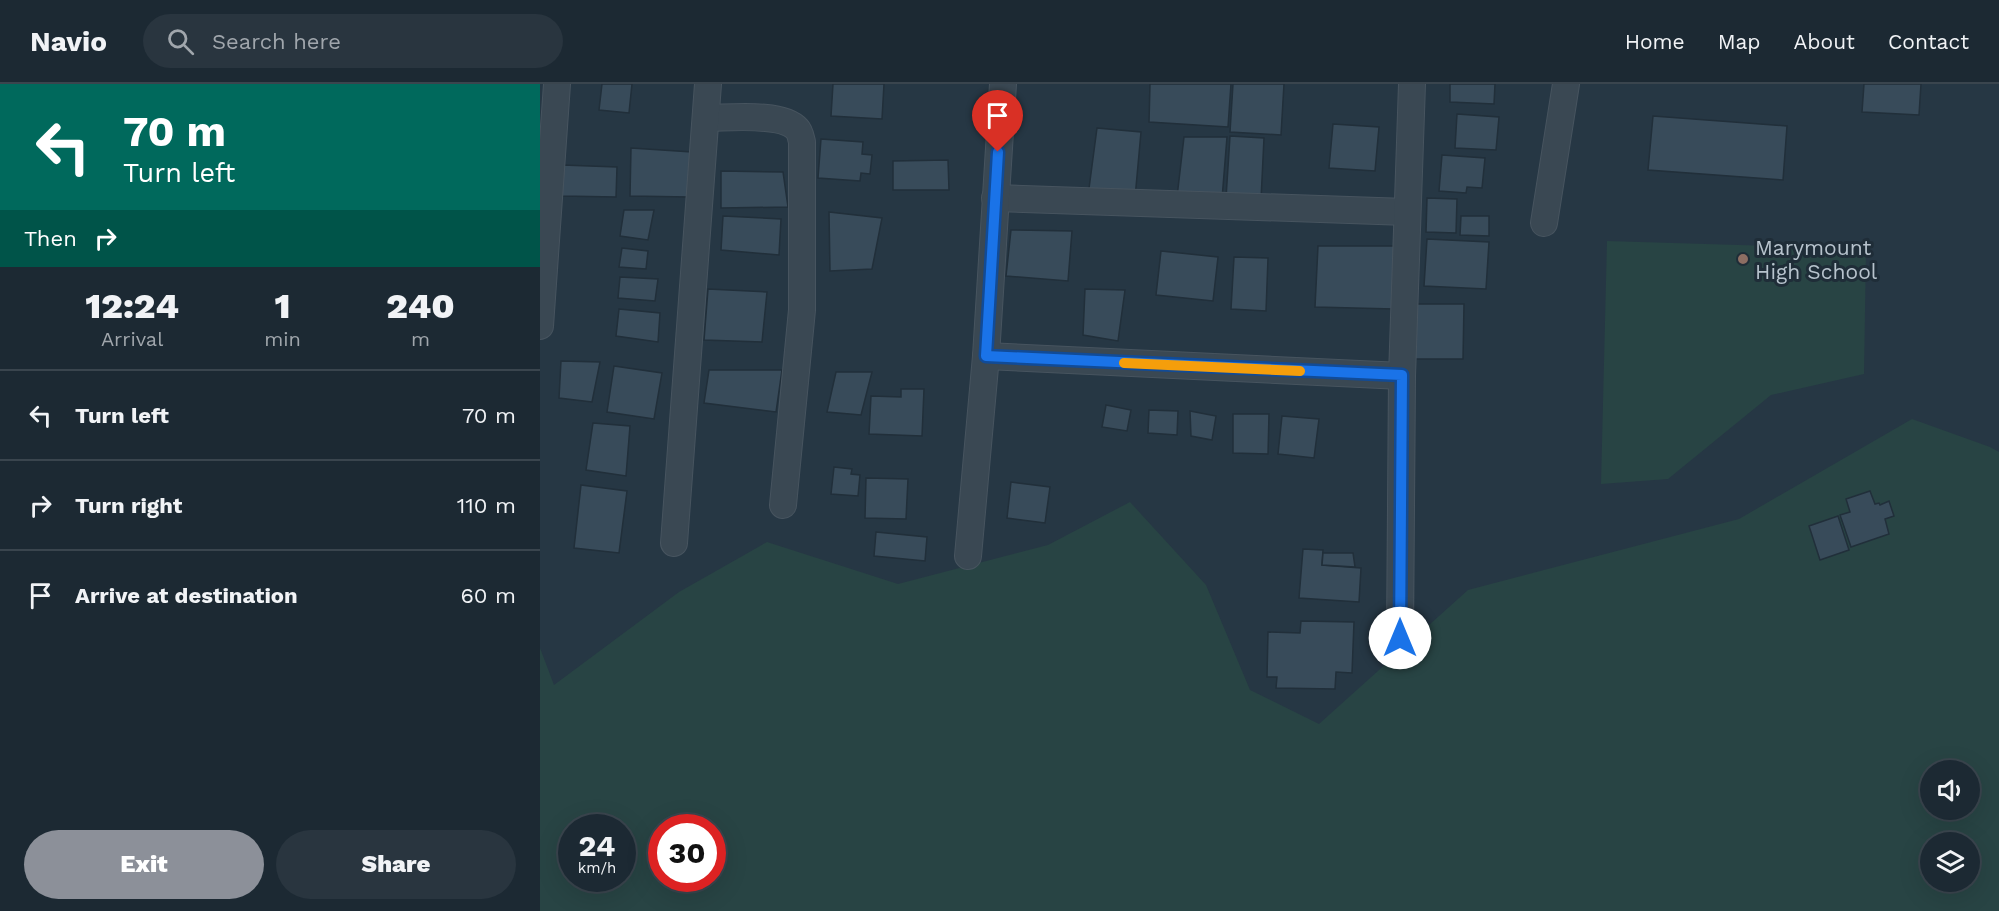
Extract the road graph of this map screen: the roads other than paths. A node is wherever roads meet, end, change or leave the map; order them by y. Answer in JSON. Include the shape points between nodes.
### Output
{"nodes":[{"id":1,"x":557,"y":84,"type":"edge"},
{"id":2,"x":708,"y":84,"type":"edge"},
{"id":3,"x":1003,"y":84,"type":"edge"},
{"id":4,"x":1412,"y":84,"type":"edge"},
{"id":5,"x":1566,"y":84,"type":"edge"},
{"id":6,"x":707,"y":118,"type":"junction"},
{"id":7,"x":995,"y":198,"type":"junction"},
{"id":8,"x":1407,"y":212,"type":"junction"},
{"id":9,"x":1544,"y":224,"type":"dead end"},
{"id":10,"x":540,"y":327,"type":"edge"},
{"id":11,"x":986,"y":356,"type":"junction"},
{"id":12,"x":1402,"y":375,"type":"junction"},
{"id":13,"x":783,"y":505,"type":"dead end"},
{"id":14,"x":674,"y":543,"type":"dead end"},
{"id":15,"x":968,"y":555,"type":"dead end"},
{"id":16,"x":1400,"y":638,"type":"dead end"}],
"edges":[{"from":1,"to":10,"type":"street"},
{"from":2,"to":6,"type":"street"},
{"from":3,"to":7,"type":"street"},
{"from":4,"to":8,"type":"street"},
{"from":5,"to":9,"type":"street"},
{"from":6,"to":13,"type":"street","via":[[777,119],[798,130],[802,142],[802,310]]},
{"from":6,"to":14,"type":"street"},
{"from":7,"to":8,"type":"street"},
{"from":7,"to":11,"type":"street"},
{"from":8,"to":12,"type":"street"},
{"from":11,"to":12,"type":"street"},
{"from":11,"to":15,"type":"street"},
{"from":12,"to":16,"type":"street"}]}
